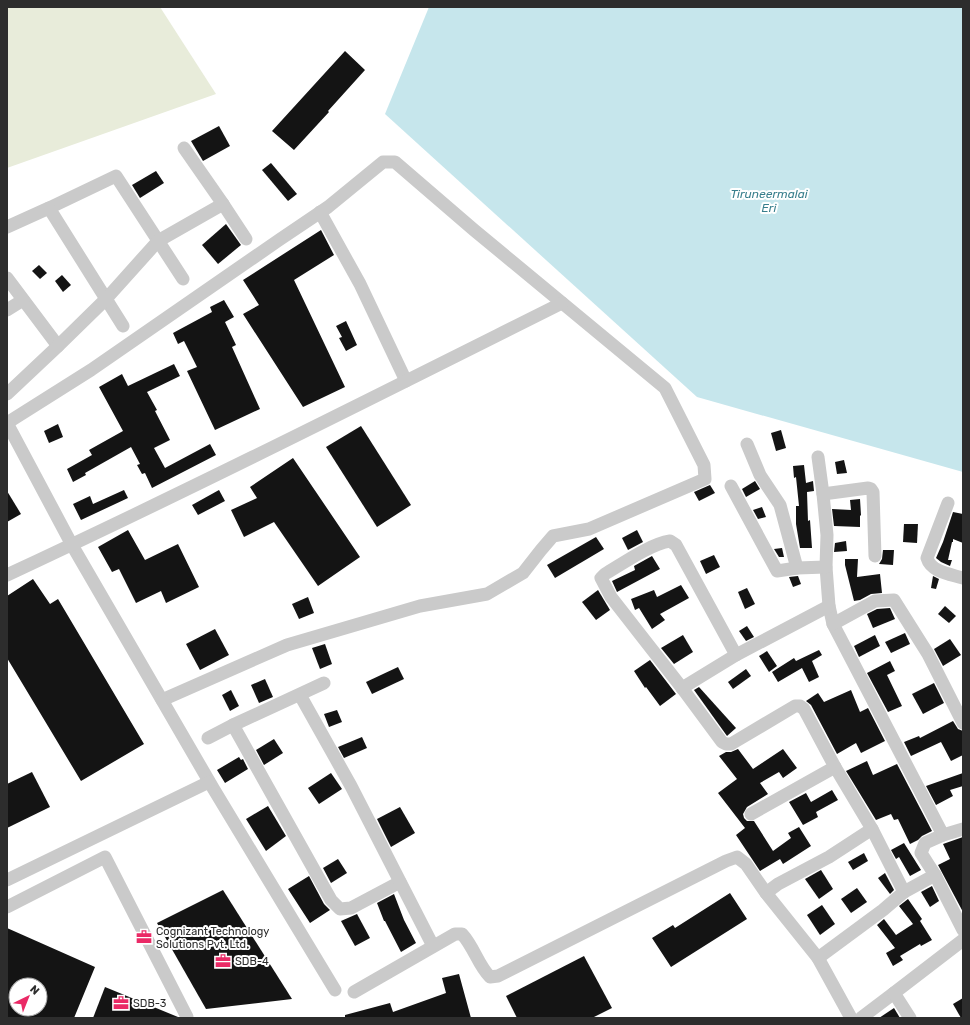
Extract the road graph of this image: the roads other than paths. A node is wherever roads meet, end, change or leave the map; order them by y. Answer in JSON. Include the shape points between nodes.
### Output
{"nodes":[{"id":1,"x":184,"y":148,"type":"dead end"},
{"id":2,"x":224,"y":204,"type":"junction"},
{"id":3,"x":49,"y":208,"type":"junction"},
{"id":4,"x":320,"y":212,"type":"junction"},
{"id":5,"x":7,"y":227,"type":"edge"},
{"id":6,"x":246,"y":240,"type":"dead end"},
{"id":7,"x":158,"y":241,"type":"junction"},
{"id":8,"x":7,"y":278,"type":"edge"},
{"id":9,"x":183,"y":279,"type":"dead end"},
{"id":10,"x":106,"y":298,"type":"junction"},
{"id":11,"x":23,"y":300,"type":"junction"},
{"id":12,"x":562,"y":303,"type":"junction"},
{"id":13,"x":7,"y":310,"type":"edge"},
{"id":14,"x":123,"y":326,"type":"dead end"},
{"id":15,"x":58,"y":346,"type":"junction"},
{"id":16,"x":406,"y":381,"type":"junction"},
{"id":17,"x":7,"y":394,"type":"edge"},
{"id":18,"x":7,"y":423,"type":"edge"},
{"id":19,"x":747,"y":444,"type":"dead end"},
{"id":20,"x":818,"y":457,"type":"dead end"},
{"id":21,"x":731,"y":486,"type":"dead end"},
{"id":22,"x":823,"y":494,"type":"junction"},
{"id":23,"x":948,"y":503,"type":"dead end"},
{"id":24,"x":72,"y":545,"type":"junction"},
{"id":25,"x":875,"y":556,"type":"dead end"},
{"id":26,"x":797,"y":568,"type":"junction"},
{"id":27,"x":826,"y":568,"type":"junction"},
{"id":28,"x":7,"y":575,"type":"edge"},
{"id":29,"x":963,"y":578,"type":"edge"},
{"id":30,"x":829,"y":606,"type":"junction"},
{"id":31,"x":833,"y":624,"type":"junction"},
{"id":32,"x":736,"y":655,"type":"junction"},
{"id":33,"x":324,"y":683,"type":"dead end"},
{"id":34,"x":682,"y":688,"type":"junction"},
{"id":35,"x":300,"y":695,"type":"junction"},
{"id":36,"x":162,"y":700,"type":"junction"},
{"id":37,"x":963,"y":723,"type":"edge"},
{"id":38,"x":232,"y":725,"type":"junction"},
{"id":39,"x":208,"y":738,"type":"dead end"},
{"id":40,"x":835,"y":766,"type":"junction"},
{"id":41,"x":210,"y":782,"type":"junction"},
{"id":42,"x":751,"y":814,"type":"dead end"},
{"id":43,"x":872,"y":829,"type":"junction"},
{"id":44,"x":963,"y":829,"type":"edge"},
{"id":45,"x":943,"y":835,"type":"junction"},
{"id":46,"x":935,"y":875,"type":"junction"},
{"id":47,"x":7,"y":880,"type":"edge"},
{"id":48,"x":400,"y":882,"type":"junction"},
{"id":49,"x":904,"y":892,"type":"junction"},
{"id":50,"x":766,"y":893,"type":"junction"},
{"id":51,"x":7,"y":907,"type":"edge"},
{"id":52,"x":963,"y":930,"type":"edge"},
{"id":53,"x":963,"y":940,"type":"edge"},
{"id":54,"x":433,"y":946,"type":"junction"},
{"id":55,"x":818,"y":958,"type":"junction"},
{"id":56,"x":335,"y":990,"type":"dead end"},
{"id":57,"x":354,"y":992,"type":"dead end"},
{"id":58,"x":894,"y":993,"type":"junction"},
{"id":59,"x":187,"y":1017,"type":"dead end"},
{"id":60,"x":851,"y":1018,"type":"edge"},
{"id":61,"x":861,"y":1018,"type":"edge"},
{"id":62,"x":910,"y":1018,"type":"edge"}],
"edges":[{"from":1,"to":2,"type":"street"},
{"from":2,"to":6,"type":"street"},
{"from":2,"to":7,"type":"street"},
{"from":3,"to":5,"type":"street"},
{"from":3,"to":7,"type":"street","via":[[116,176]]},
{"from":3,"to":10,"type":"street"},
{"from":4,"to":12,"type":"street","via":[[383,162],[395,162]]},
{"from":4,"to":16,"type":"street","via":[[360,284]]},
{"from":4,"to":18,"type":"street","via":[[91,370]]},
{"from":7,"to":9,"type":"street"},
{"from":7,"to":10,"type":"street"},
{"from":8,"to":11,"type":"street"},
{"from":10,"to":14,"type":"street"},
{"from":10,"to":15,"type":"street"},
{"from":11,"to":13,"type":"street"},
{"from":11,"to":15,"type":"street"},
{"from":12,"to":16,"type":"street"},
{"from":12,"to":36,"type":"street","via":[[665,388],[704,465],[705,479],[589,529],[554,536],[523,573],[487,594],[420,606],[287,646]]},
{"from":15,"to":17,"type":"street"},
{"from":16,"to":24,"type":"street"},
{"from":18,"to":24,"type":"street"},
{"from":19,"to":26,"type":"street","via":[[760,475],[780,505]]},
{"from":20,"to":22,"type":"street"},
{"from":21,"to":26,"type":"street","via":[[775,569],[780,572]]},
{"from":22,"to":25,"type":"street","via":[[871,489]]},
{"from":22,"to":27,"type":"street","via":[[827,535]]},
{"from":23,"to":29,"type":"street","via":[[927,558],[928,564],[932,568]]},
{"from":24,"to":28,"type":"street"},
{"from":24,"to":36,"type":"street"},
{"from":26,"to":27,"type":"street"},
{"from":27,"to":30,"type":"street"},
{"from":30,"to":31,"type":"street"},
{"from":30,"to":32,"type":"street"},
{"from":31,"to":37,"type":"street","via":[[875,600],[894,600],[928,654]]},
{"from":31,"to":45,"type":"street"},
{"from":32,"to":34,"type":"street"},
{"from":32,"to":34,"type":"street","via":[[676,545],[670,541],[663,542],[605,574],[601,578],[611,597]]},
{"from":33,"to":35,"type":"street"},
{"from":34,"to":40,"type":"street","via":[[726,744],[731,744],[795,706],[800,706]]},
{"from":35,"to":38,"type":"street"},
{"from":35,"to":48,"type":"street","via":[[351,786]]},
{"from":36,"to":41,"type":"street"},
{"from":38,"to":39,"type":"street"},
{"from":38,"to":48,"type":"street","via":[[331,900],[340,909],[351,908]]},
{"from":40,"to":42,"type":"street"},
{"from":40,"to":43,"type":"street"},
{"from":41,"to":47,"type":"street"},
{"from":41,"to":56,"type":"street"},
{"from":43,"to":49,"type":"street"},
{"from":43,"to":50,"type":"street"},
{"from":44,"to":45,"type":"street"},
{"from":45,"to":46,"type":"street","via":[[925,843],[921,853]]},
{"from":46,"to":49,"type":"street"},
{"from":46,"to":52,"type":"street"},
{"from":48,"to":54,"type":"street"},
{"from":49,"to":55,"type":"street"},
{"from":50,"to":54,"type":"street","via":[[746,864],[737,857],[498,976],[490,977],[484,971],[462,934],[455,934]]},
{"from":50,"to":55,"type":"street"},
{"from":51,"to":59,"type":"street","via":[[105,856]]},
{"from":53,"to":58,"type":"street"},
{"from":54,"to":57,"type":"street"},
{"from":55,"to":60,"type":"street"},
{"from":58,"to":61,"type":"street"},
{"from":58,"to":62,"type":"street"}]}
